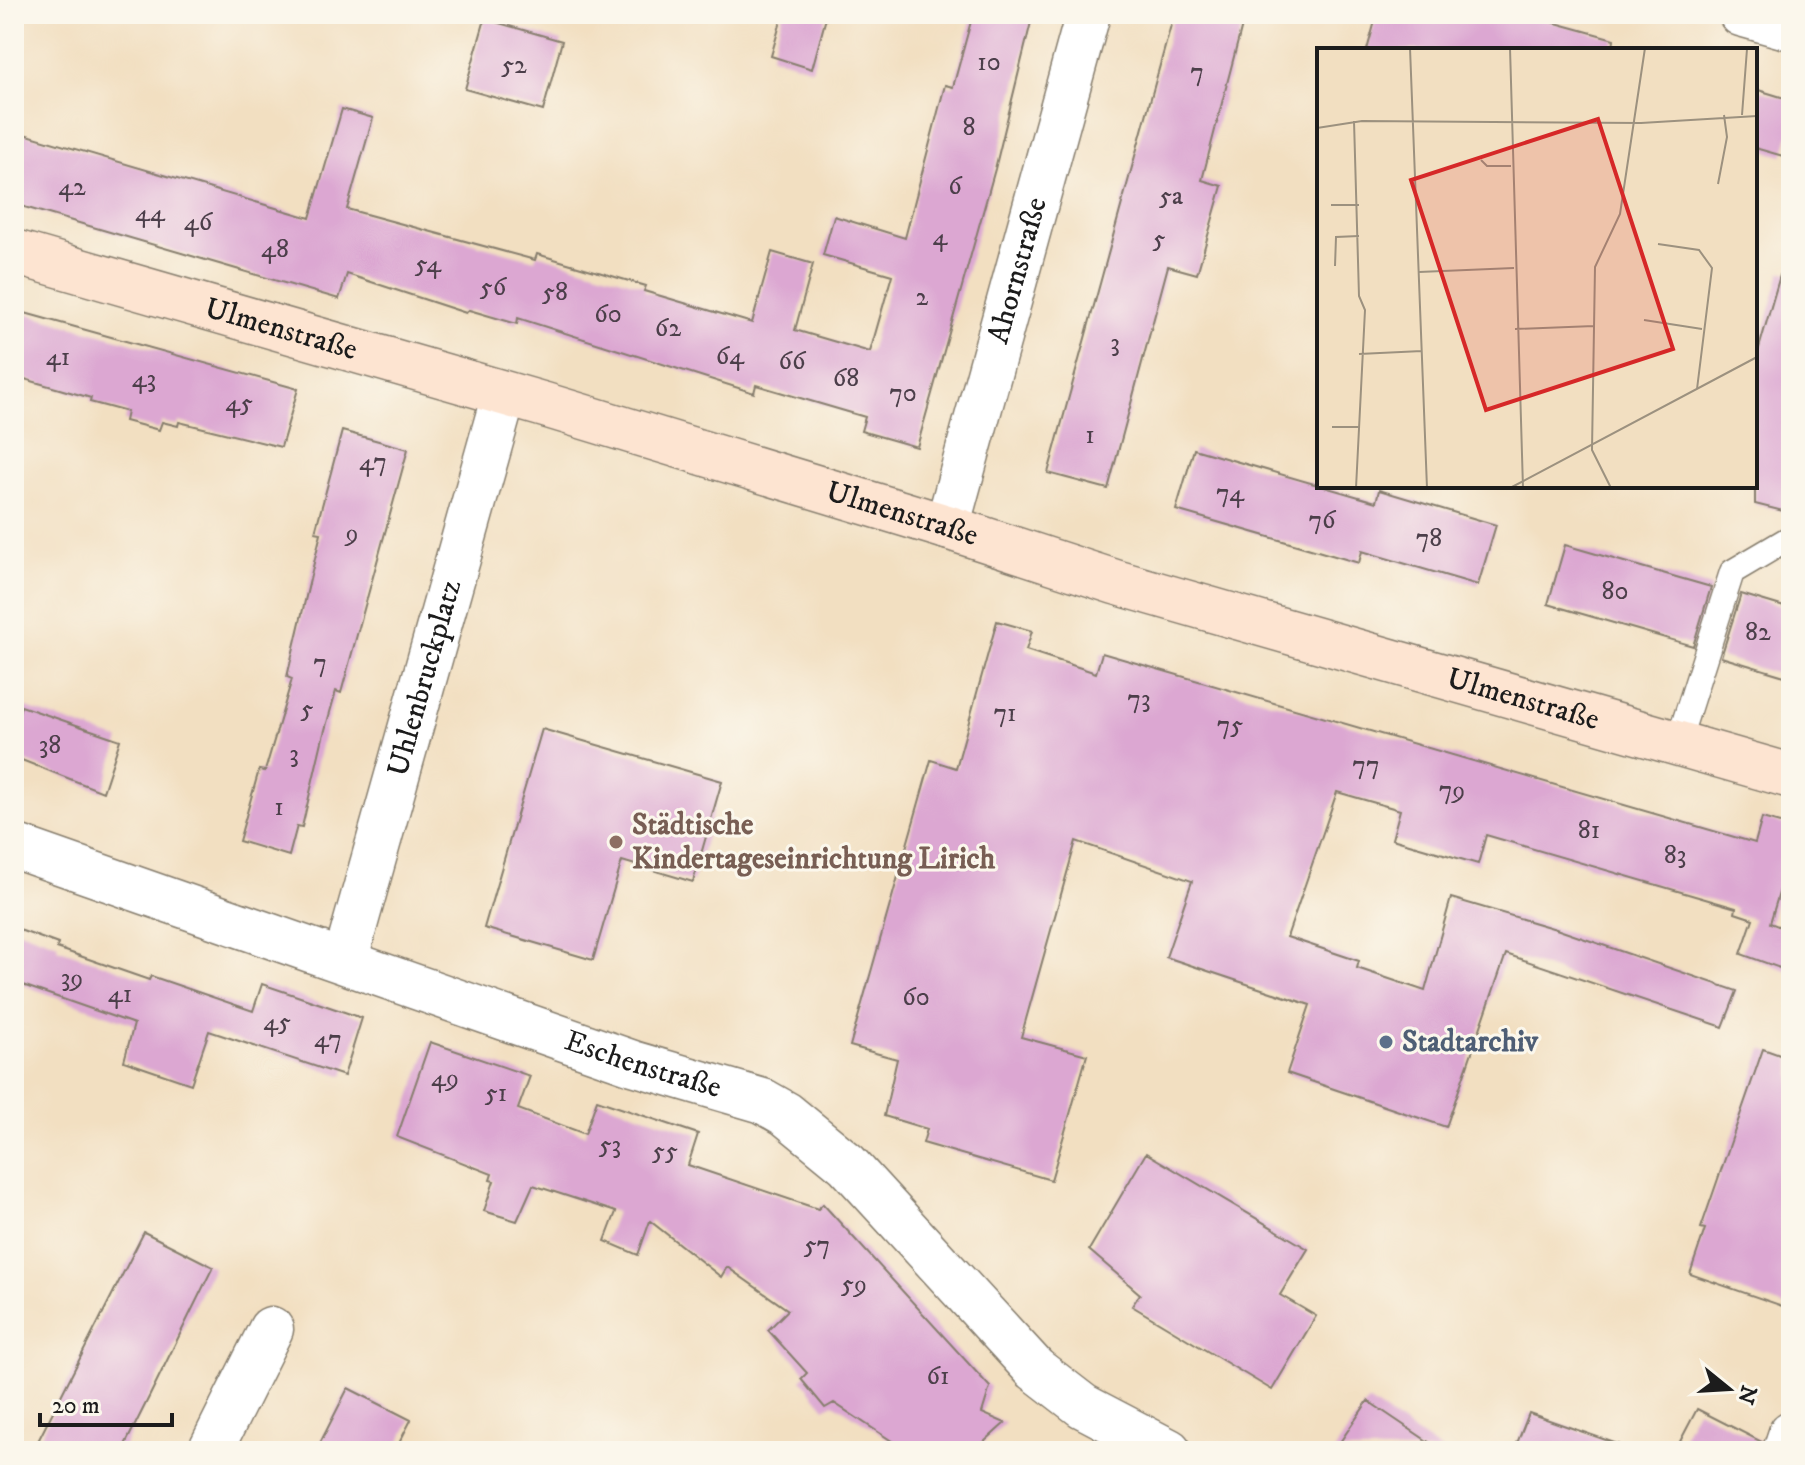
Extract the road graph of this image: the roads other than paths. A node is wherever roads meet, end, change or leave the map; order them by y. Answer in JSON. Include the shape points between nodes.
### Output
{"nodes":[{"id":1,"x":1088,"y":14,"type":"edge"},
{"id":2,"x":1741,"y":14,"type":"edge"},
{"id":3,"x":1791,"y":28,"type":"edge"},
{"id":4,"x":14,"y":252,"type":"edge"},
{"id":5,"x":504,"y":395,"type":"junction"},
{"id":6,"x":947,"y":527,"type":"junction"},
{"id":7,"x":1788,"y":539,"type":"dead end"},
{"id":8,"x":1678,"y":742,"type":"junction"},
{"id":9,"x":1791,"y":776,"type":"edge"},
{"id":10,"x":14,"y":846,"type":"edge"},
{"id":11,"x":345,"y":961,"type":"junction"},
{"id":12,"x":271,"y":1329,"type":"dead end"},
{"id":13,"x":1791,"y":1433,"type":"edge"},
{"id":14,"x":210,"y":1451,"type":"edge"},
{"id":15,"x":1169,"y":1451,"type":"edge"},
{"id":16,"x":1785,"y":1451,"type":"edge"}],
"edges":[{"from":1,"to":6,"type":"street","name":"Ahornstraße"},
{"from":2,"to":3,"type":"street"},
{"from":4,"to":5,"type":"street","name":"Ulmenstraße"},
{"from":5,"to":6,"type":"street","name":"Ulmenstraße"},
{"from":5,"to":11,"type":"street","name":"Uhlenbruckplatz"},
{"from":6,"to":8,"type":"street","name":"Ulmenstraße","via":[[1115,582]]},
{"from":7,"to":8,"type":"lane","via":[[1732,572]]},
{"from":8,"to":9,"type":"street","name":"Ulmenstraße"},
{"from":10,"to":11,"type":"street","name":"Eschenstraße"},
{"from":11,"to":15,"type":"street","name":"Eschenstraße","via":[[633,1063],[763,1101],[786,1114],[847,1164],[1035,1369],[1083,1406]]},
{"from":12,"to":14,"type":"street"},
{"from":13,"to":16,"type":"street"}]}
